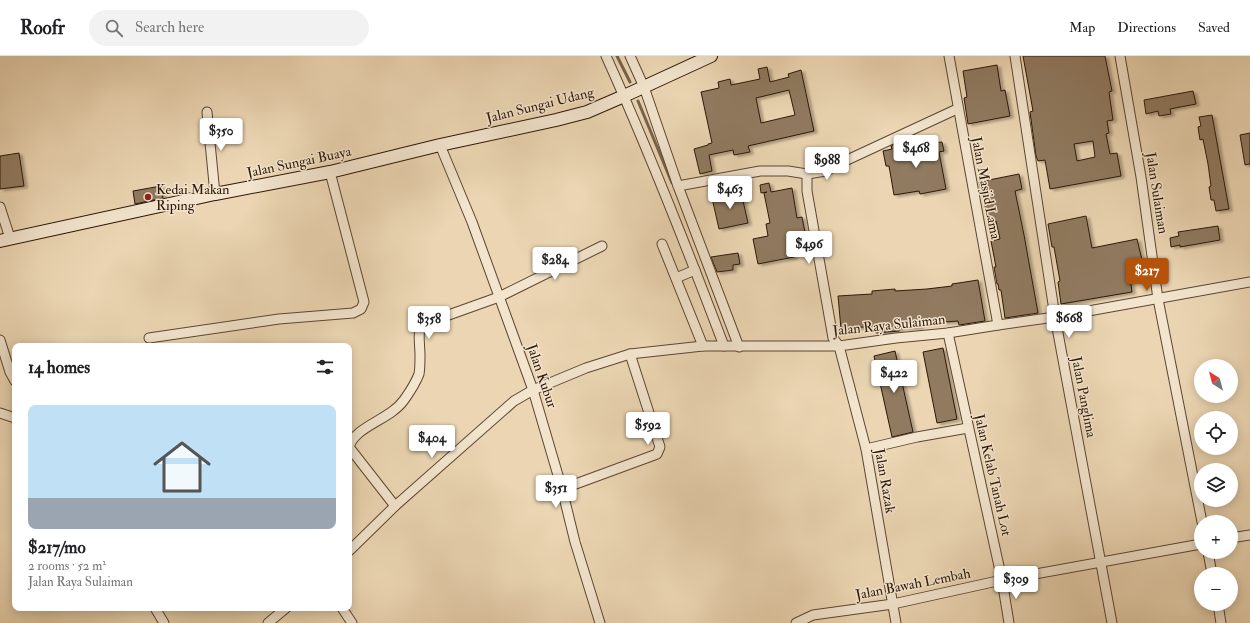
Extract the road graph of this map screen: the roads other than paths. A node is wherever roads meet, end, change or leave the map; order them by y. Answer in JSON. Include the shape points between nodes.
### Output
{"nodes":[{"id":1,"x":606,"y":56,"type":"edge"},
{"id":2,"x":630,"y":56,"type":"edge"},
{"id":3,"x":710,"y":56,"type":"edge"},
{"id":4,"x":949,"y":56,"type":"edge"},
{"id":5,"x":1015,"y":56,"type":"edge"},
{"id":6,"x":1120,"y":56,"type":"edge"},
{"id":7,"x":644,"y":87,"type":"junction"},
{"id":8,"x":624,"y":96,"type":"junction"},
{"id":9,"x":958,"y":109,"type":"junction"},
{"id":10,"x":207,"y":112,"type":"dead end"},
{"id":11,"x":440,"y":145,"type":"junction"},
{"id":12,"x":330,"y":172,"type":"junction"},
{"id":13,"x":807,"y":174,"type":"junction"},
{"id":14,"x":678,"y":186,"type":"junction"},
{"id":15,"x":215,"y":194,"type":"junction"},
{"id":16,"x":0,"y":207,"type":"edge"},
{"id":17,"x":5,"y":239,"type":"edge"},
{"id":18,"x":662,"y":244,"type":"dead end"},
{"id":19,"x":602,"y":246,"type":"dead end"},
{"id":20,"x":695,"y":270,"type":"junction"},
{"id":21,"x":676,"y":278,"type":"junction"},
{"id":22,"x":1250,"y":282,"type":"edge"},
{"id":23,"x":499,"y":297,"type":"junction"},
{"id":24,"x":1158,"y":299,"type":"junction"},
{"id":25,"x":1055,"y":318,"type":"junction"},
{"id":26,"x":998,"y":325,"type":"junction"},
{"id":27,"x":948,"y":333,"type":"junction"},
{"id":28,"x":149,"y":338,"type":"dead end"},
{"id":29,"x":0,"y":340,"type":"edge"},
{"id":30,"x":703,"y":346,"type":"junction"},
{"id":31,"x":724,"y":346,"type":"junction"},
{"id":32,"x":739,"y":346,"type":"junction"},
{"id":33,"x":839,"y":346,"type":"junction"},
{"id":34,"x":630,"y":354,"type":"junction"},
{"id":35,"x":12,"y":375,"type":"edge"},
{"id":36,"x":533,"y":390,"type":"junction"},
{"id":37,"x":0,"y":413,"type":"edge"},
{"id":38,"x":12,"y":417,"type":"edge"},
{"id":39,"x":968,"y":428,"type":"junction"},
{"id":40,"x":352,"y":439,"type":"edge"},
{"id":41,"x":866,"y":449,"type":"junction"},
{"id":42,"x":352,"y":451,"type":"edge"},
{"id":43,"x":562,"y":489,"type":"junction"},
{"id":44,"x":395,"y":506,"type":"junction"},
{"id":45,"x":1201,"y":515,"type":"edge"},
{"id":46,"x":1250,"y":535,"type":"edge"},
{"id":47,"x":1238,"y":537,"type":"edge"},
{"id":48,"x":1194,"y":545,"type":"edge"},
{"id":49,"x":352,"y":548,"type":"edge"},
{"id":50,"x":1102,"y":563,"type":"junction"},
{"id":51,"x":1002,"y":580,"type":"junction"},
{"id":52,"x":893,"y":604,"type":"junction"},
{"id":53,"x":157,"y":611,"type":"edge"},
{"id":54,"x":282,"y":611,"type":"edge"},
{"id":55,"x":344,"y":611,"type":"edge"},
{"id":56,"x":1219,"y":611,"type":"edge"},
{"id":57,"x":164,"y":623,"type":"edge"},
{"id":58,"x":268,"y":623,"type":"edge"},
{"id":59,"x":352,"y":623,"type":"edge"},
{"id":60,"x":600,"y":623,"type":"edge"},
{"id":61,"x":796,"y":623,"type":"edge"},
{"id":62,"x":896,"y":623,"type":"edge"},
{"id":63,"x":1009,"y":623,"type":"edge"},
{"id":64,"x":1112,"y":623,"type":"edge"},
{"id":65,"x":1221,"y":623,"type":"edge"}],
"edges":[{"from":1,"to":8,"type":"street"},
{"from":2,"to":7,"type":"street"},
{"from":3,"to":7,"type":"street","name":"Jalan Sungai Udang"},
{"from":4,"to":9,"type":"street","name":"Jalan Masjid Lama"},
{"from":5,"to":25,"type":"street","name":"Jalan Panglima"},
{"from":6,"to":24,"type":"street","name":"Jalan Sulaiman","via":[[1141,177]]},
{"from":7,"to":8,"type":"street","name":"Jalan Sungai Udang"},
{"from":7,"to":14,"type":"street"},
{"from":8,"to":11,"type":"street","name":"Jalan Sungai Udang","via":[[587,112]]},
{"from":8,"to":20,"type":"street"},
{"from":9,"to":13,"type":"street","via":[[826,171]]},
{"from":9,"to":26,"type":"street","name":"Jalan Masjid Lama"},
{"from":10,"to":15,"type":"street"},
{"from":11,"to":12,"type":"street","name":"Jalan Sungai Buaya"},
{"from":11,"to":23,"type":"street","name":"Jalan Kubur"},
{"from":12,"to":15,"type":"street","name":"Jalan Sungai Buaya"},
{"from":12,"to":28,"type":"street","via":[[364,302],[361,309],[354,313],[279,319]]},
{"from":13,"to":14,"type":"street","via":[[760,171]]},
{"from":13,"to":33,"type":"street","name":"Jalan Razak","via":[[806,191],[833,338]]},
{"from":14,"to":32,"type":"street"},
{"from":15,"to":17,"type":"street","name":"Jalan Sungai Buaya"},
{"from":16,"to":17,"type":"street"},
{"from":18,"to":21,"type":"street"},
{"from":19,"to":23,"type":"street"},
{"from":20,"to":21,"type":"street"},
{"from":20,"to":31,"type":"street"},
{"from":21,"to":30,"type":"street"},
{"from":22,"to":24,"type":"street","name":"Jalan Raya Sulaiman"},
{"from":23,"to":36,"type":"street","name":"Jalan Kubur"},
{"from":23,"to":40,"type":"street","via":[[428,322],[420,328],[419,373],[404,401],[395,411],[362,430]]},
{"from":24,"to":25,"type":"street","name":"Jalan Raya Sulaiman"},
{"from":24,"to":45,"type":"street","name":"Jalan Sulaiman"},
{"from":25,"to":26,"type":"street","name":"Jalan Raya Sulaiman"},
{"from":25,"to":50,"type":"street","name":"Jalan Panglima"},
{"from":26,"to":27,"type":"street","name":"Jalan Raya Sulaiman"},
{"from":27,"to":33,"type":"street","name":"Jalan Raya Sulaiman"},
{"from":27,"to":39,"type":"street","name":"Jalan Kelab Tanah Lot"},
{"from":29,"to":35,"type":"street"},
{"from":30,"to":31,"type":"street","name":"Jalan Raya Sulaiman"},
{"from":30,"to":34,"type":"street","name":"Jalan Raya Sulaiman"},
{"from":31,"to":32,"type":"street","name":"Jalan Raya Sulaiman"},
{"from":32,"to":33,"type":"street","name":"Jalan Raya Sulaiman"},
{"from":33,"to":41,"type":"street","name":"Jalan Razak"},
{"from":34,"to":36,"type":"street","name":"Jalan Raya Sulaiman","via":[[586,368]]},
{"from":34,"to":43,"type":"street","via":[[660,447],[657,454]]},
{"from":36,"to":43,"type":"street","name":"Jalan Kubur"},
{"from":36,"to":44,"type":"street","name":"Jalan Raya Sulaiman","via":[[514,400],[498,413]]},
{"from":37,"to":38,"type":"street"},
{"from":39,"to":41,"type":"street"},
{"from":39,"to":51,"type":"street","name":"Jalan Kelab Tanah Lot"},
{"from":41,"to":52,"type":"street","name":"Jalan Razak"},
{"from":42,"to":44,"type":"street"},
{"from":43,"to":60,"type":"street","name":"Jalan Kubur"},
{"from":44,"to":49,"type":"street","name":"Jalan Raya Sulaiman"},
{"from":46,"to":47,"type":"street"},
{"from":48,"to":50,"type":"street","name":"Jalan Bawah Lembah"},
{"from":50,"to":51,"type":"street","name":"Jalan Bawah Lembah"},
{"from":50,"to":64,"type":"street","name":"Jalan Panglima"},
{"from":51,"to":52,"type":"street","name":"Jalan Bawah Lembah"},
{"from":51,"to":63,"type":"street","name":"Jalan Kelab Tanah Lot"},
{"from":52,"to":61,"type":"street","name":"Jalan Bawah Lembah","via":[[813,615]]},
{"from":52,"to":62,"type":"street","name":"Jalan Razak"},
{"from":53,"to":57,"type":"street"},
{"from":54,"to":58,"type":"street"},
{"from":55,"to":59,"type":"street"},
{"from":56,"to":65,"type":"street"}]}
